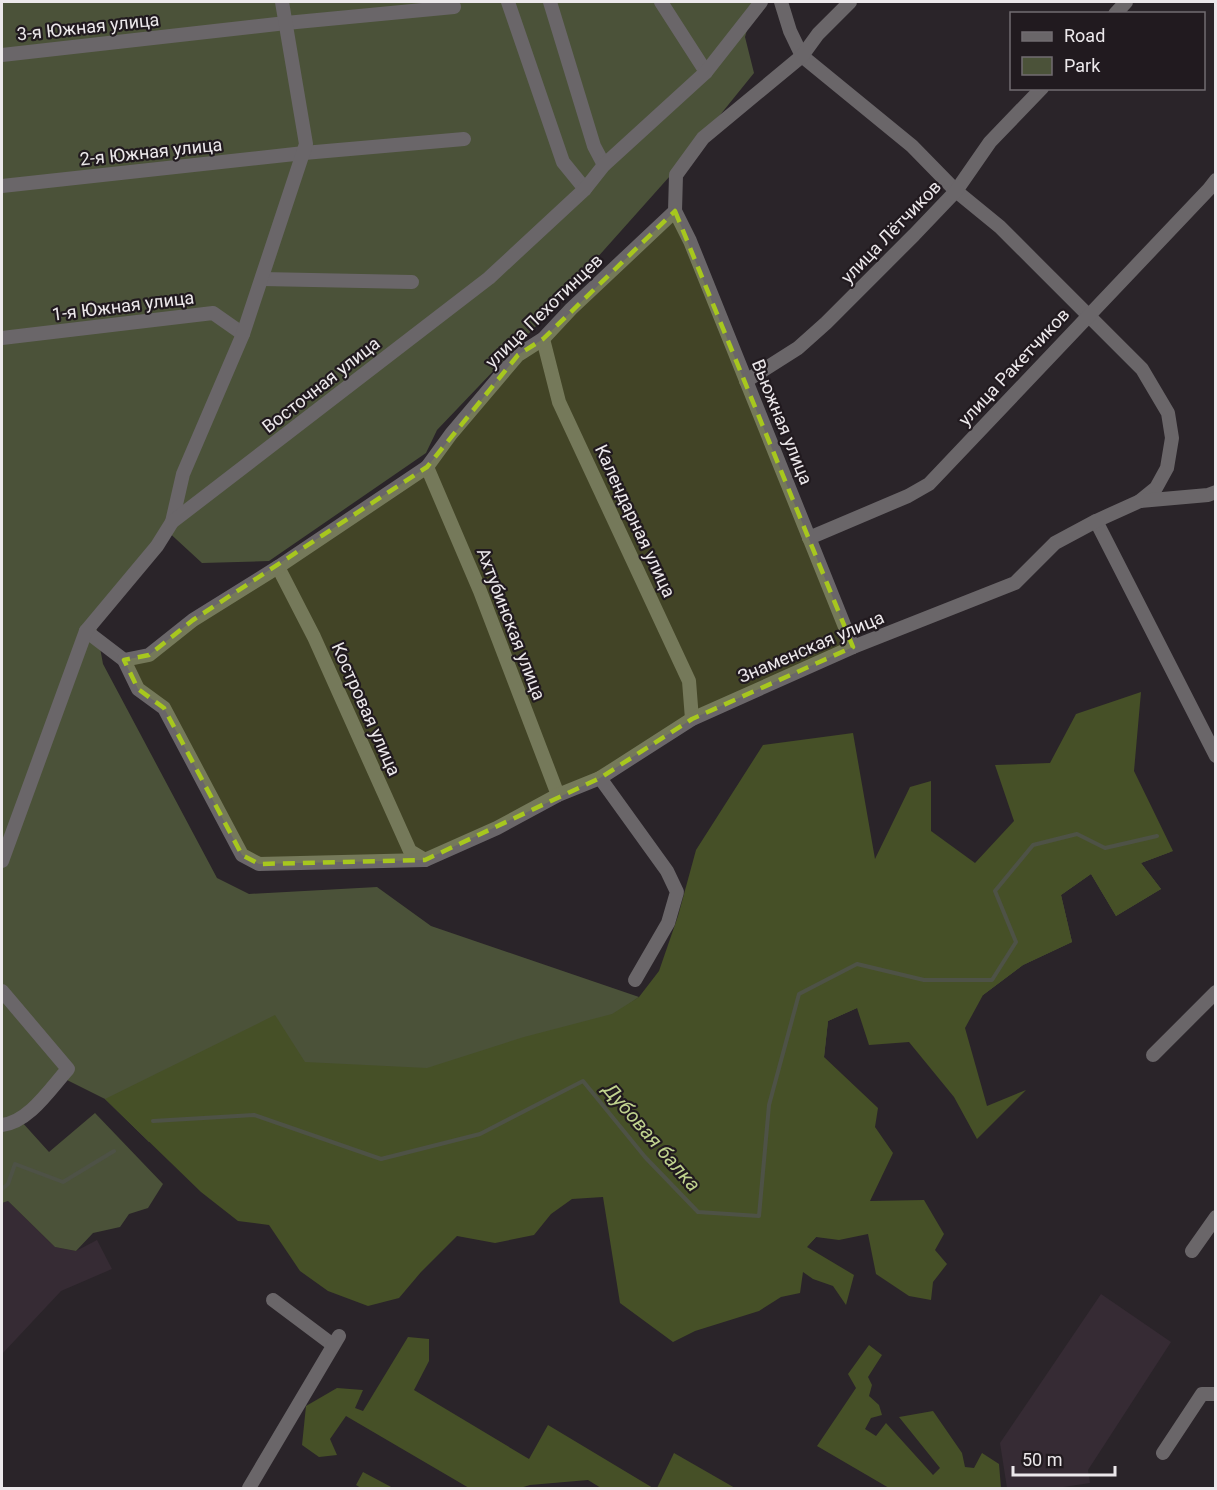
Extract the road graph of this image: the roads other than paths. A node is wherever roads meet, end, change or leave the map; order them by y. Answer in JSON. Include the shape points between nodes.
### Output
{"nodes":[{"id":1,"x":282,"y":2,"type":"edge"},
{"id":2,"x":508,"y":2,"type":"edge"},
{"id":3,"x":550,"y":2,"type":"edge"},
{"id":4,"x":661,"y":2,"type":"edge"},
{"id":5,"x":761,"y":2,"type":"edge"},
{"id":6,"x":781,"y":2,"type":"edge"},
{"id":7,"x":850,"y":2,"type":"edge"},
{"id":8,"x":454,"y":7,"type":"dead end"},
{"id":9,"x":286,"y":23,"type":"junction"},
{"id":10,"x":2,"y":54,"type":"edge"},
{"id":11,"x":802,"y":56,"type":"junction"},
{"id":12,"x":706,"y":72,"type":"junction"},
{"id":13,"x":1040,"y":90,"type":"edge"},
{"id":14,"x":464,"y":139,"type":"dead end"},
{"id":15,"x":304,"y":153,"type":"junction"},
{"id":16,"x":604,"y":165,"type":"junction"},
{"id":17,"x":1215,"y":180,"type":"edge"},
{"id":18,"x":2,"y":186,"type":"edge"},
{"id":19,"x":585,"y":189,"type":"junction"},
{"id":20,"x":956,"y":191,"type":"junction"},
{"id":21,"x":675,"y":212,"type":"junction"},
{"id":22,"x":262,"y":279,"type":"junction"},
{"id":23,"x":412,"y":282,"type":"dead end"},
{"id":24,"x":1089,"y":315,"type":"junction"},
{"id":25,"x":243,"y":334,"type":"junction"},
{"id":26,"x":2,"y":338,"type":"edge"},
{"id":27,"x":543,"y":339,"type":"junction"},
{"id":28,"x":746,"y":381,"type":"junction"},
{"id":29,"x":427,"y":467,"type":"junction"},
{"id":30,"x":1215,"y":492,"type":"edge"},
{"id":31,"x":1140,"y":501,"type":"junction"},
{"id":32,"x":1096,"y":521,"type":"junction"},
{"id":33,"x":172,"y":522,"type":"junction"},
{"id":34,"x":809,"y":538,"type":"junction"},
{"id":35,"x":278,"y":567,"type":"junction"},
{"id":36,"x":86,"y":631,"type":"junction"},
{"id":37,"x":854,"y":646,"type":"junction"},
{"id":38,"x":124,"y":660,"type":"junction"},
{"id":39,"x":692,"y":719,"type":"junction"},
{"id":40,"x":1215,"y":756,"type":"edge"},
{"id":41,"x":600,"y":778,"type":"junction"},
{"id":42,"x":558,"y":795,"type":"junction"},
{"id":43,"x":425,"y":860,"type":"junction"},
{"id":44,"x":2,"y":861,"type":"edge"},
{"id":45,"x":635,"y":980,"type":"dead end"},
{"id":46,"x":2,"y":992,"type":"edge"},
{"id":47,"x":1215,"y":992,"type":"edge"},
{"id":48,"x":1152,"y":1055,"type":"dead end"},
{"id":49,"x":2,"y":1125,"type":"edge"},
{"id":50,"x":1215,"y":1218,"type":"edge"},
{"id":51,"x":1192,"y":1251,"type":"dead end"},
{"id":52,"x":273,"y":1300,"type":"dead end"},
{"id":53,"x":1215,"y":1394,"type":"edge"},
{"id":54,"x":1163,"y":1453,"type":"dead end"},
{"id":55,"x":249,"y":1488,"type":"edge"}],
"edges":[{"from":1,"to":9,"type":"street"},
{"from":2,"to":19,"type":"street","via":[[563,162]]},
{"from":3,"to":16,"type":"street","via":[[594,146]]},
{"from":4,"to":12,"type":"street"},
{"from":5,"to":12,"type":"street","name":"Восточная улица"},
{"from":6,"to":11,"type":"street"},
{"from":7,"to":11,"type":"street"},
{"from":8,"to":9,"type":"street","name":"3-я Южная улица"},
{"from":9,"to":10,"type":"street","name":"3-я Южная улица"},
{"from":9,"to":15,"type":"street","via":[[306,144]]},
{"from":11,"to":20,"type":"street","via":[[912,146]]},
{"from":11,"to":21,"type":"street","via":[[703,138],[676,175]]},
{"from":12,"to":16,"type":"street","name":"Восточная улица"},
{"from":13,"to":20,"type":"street","name":"улица Лётчиков","via":[[990,142]]},
{"from":14,"to":15,"type":"street","name":"2-я Южная улица"},
{"from":15,"to":18,"type":"street","name":"2-я Южная улица"},
{"from":15,"to":22,"type":"street"},
{"from":16,"to":19,"type":"street","name":"Восточная улица"},
{"from":17,"to":24,"type":"street","name":"улица Ракетчиков"},
{"from":19,"to":33,"type":"street","name":"Восточная улица","via":[[489,278]]},
{"from":20,"to":24,"type":"street","via":[[1000,227]]},
{"from":20,"to":28,"type":"street","name":"улица Лётчиков","via":[[805,342]]},
{"from":21,"to":27,"type":"street","name":"улица Пехотинцев"},
{"from":21,"to":28,"type":"street","name":"Вьюжная улица"},
{"from":22,"to":23,"type":"street"},
{"from":22,"to":25,"type":"street"},
{"from":24,"to":31,"type":"street","via":[[1142,369],[1168,413],[1172,438],[1167,468],[1156,488]]},
{"from":24,"to":34,"type":"street","name":"улица Ракетчиков","via":[[929,484]]},
{"from":25,"to":26,"type":"street","name":"1-я Южная улица","via":[[213,313]]},
{"from":25,"to":33,"type":"street","via":[[183,474]]},
{"from":27,"to":29,"type":"street","name":"улица Пехотинцев","via":[[518,355]]},
{"from":27,"to":39,"type":"street","name":"Календарная улица","via":[[560,402],[689,681]]},
{"from":28,"to":34,"type":"street","name":"Вьюжная улица"},
{"from":29,"to":35,"type":"street","name":"улица Пехотинцев"},
{"from":29,"to":42,"type":"street","name":"Ахтубинская улица","via":[[480,591]]},
{"from":30,"to":31,"type":"street","name":"Знаменская улица"},
{"from":31,"to":32,"type":"street","name":"Знаменская улица"},
{"from":32,"to":37,"type":"street","name":"Знаменская улица","via":[[1055,543],[1016,583]]},
{"from":32,"to":40,"type":"street"},
{"from":33,"to":36,"type":"street","name":"Восточная улица","via":[[157,546]]},
{"from":34,"to":37,"type":"street","name":"Вьюжная улица"},
{"from":35,"to":38,"type":"street","name":"улица Пехотинцев","via":[[193,620],[148,656]]},
{"from":35,"to":43,"type":"street","name":"Костровая улица","via":[[314,637],[410,851]]},
{"from":36,"to":38,"type":"street"},
{"from":36,"to":44,"type":"street","name":"Восточная улица"},
{"from":37,"to":39,"type":"street","name":"Знаменская улица"},
{"from":38,"to":43,"type":"street","via":[[138,689],[164,708],[242,855],[259,864]]},
{"from":39,"to":41,"type":"street","name":"Знаменская улица"},
{"from":41,"to":42,"type":"street","name":"Знаменская улица"},
{"from":41,"to":45,"type":"street","via":[[667,871],[677,892],[668,924]]},
{"from":42,"to":43,"type":"street","name":"Знаменская улица"},
{"from":46,"to":49,"type":"street","via":[[68,1070],[30,1111],[14,1124]]},
{"from":47,"to":48,"type":"street"},
{"from":50,"to":51,"type":"street"},
{"from":52,"to":55,"type":"street","via":[[336,1340]]},
{"from":53,"to":54,"type":"street","via":[[1202,1394]]}]}
